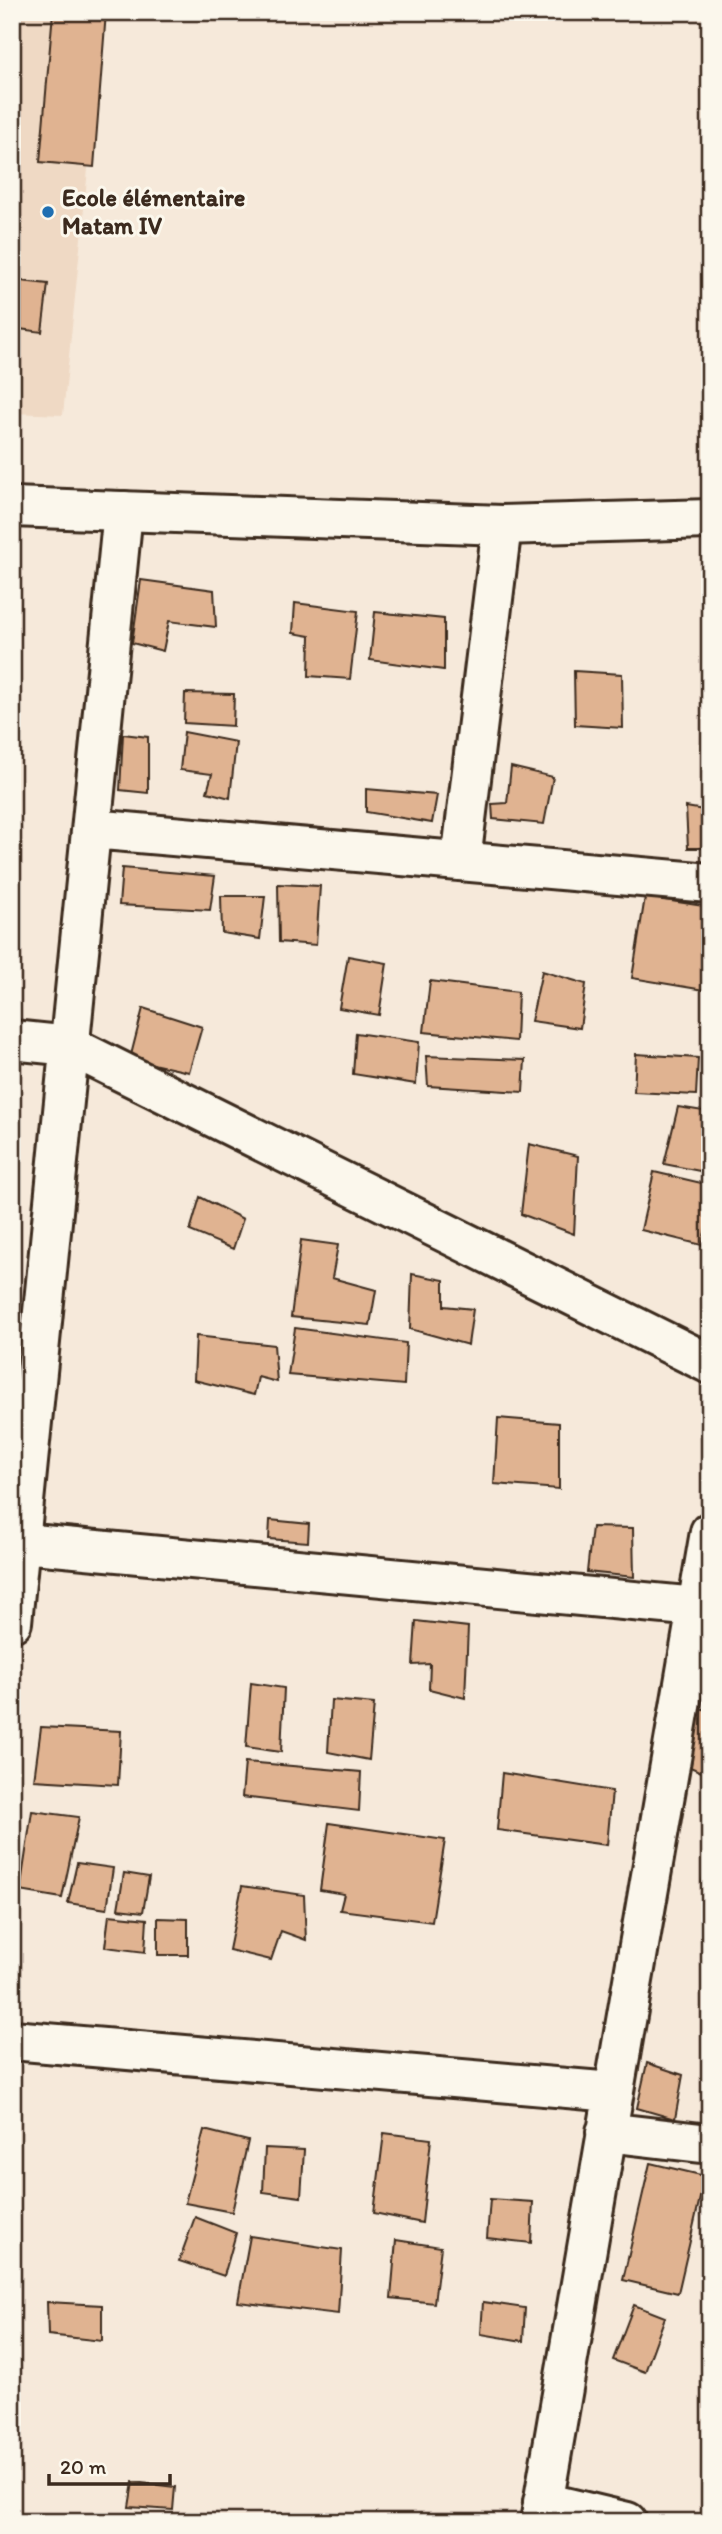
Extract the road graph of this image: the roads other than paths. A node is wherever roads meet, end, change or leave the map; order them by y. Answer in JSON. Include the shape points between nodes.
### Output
{"nodes":[{"id":1,"x":12,"y":507,"type":"edge"},
{"id":2,"x":123,"y":511,"type":"junction"},
{"id":3,"x":710,"y":519,"type":"edge"},
{"id":4,"x":502,"y":525,"type":"junction"},
{"id":5,"x":92,"y":829,"type":"junction"},
{"id":6,"x":461,"y":861,"type":"junction"},
{"id":7,"x":710,"y":883,"type":"edge"},
{"id":8,"x":12,"y":1040,"type":"edge"},
{"id":9,"x":70,"y":1046,"type":"junction"},
{"id":10,"x":710,"y":1364,"type":"edge"},
{"id":11,"x":710,"y":1532,"type":"edge"},
{"id":12,"x":16,"y":1542,"type":"edge"},
{"id":13,"x":697,"y":1607,"type":"junction"},
{"id":14,"x":12,"y":1622,"type":"edge"},
{"id":15,"x":12,"y":2040,"type":"edge"},
{"id":16,"x":613,"y":2092,"type":"junction"},
{"id":17,"x":607,"y":2132,"type":"junction"},
{"id":18,"x":710,"y":2144,"type":"edge"},
{"id":19,"x":541,"y":2512,"type":"edge"},
{"id":20,"x":627,"y":2522,"type":"edge"}],
"edges":[{"from":1,"to":2,"type":"street"},
{"from":2,"to":4,"type":"street"},
{"from":2,"to":5,"type":"street"},
{"from":3,"to":4,"type":"street"},
{"from":4,"to":6,"type":"street"},
{"from":5,"to":6,"type":"street"},
{"from":5,"to":9,"type":"street"},
{"from":6,"to":7,"type":"street"},
{"from":8,"to":9,"type":"street"},
{"from":9,"to":10,"type":"street"},
{"from":9,"to":12,"type":"street"},
{"from":11,"to":13,"type":"street"},
{"from":12,"to":13,"type":"street"},
{"from":12,"to":14,"type":"street"},
{"from":13,"to":16,"type":"street"},
{"from":15,"to":16,"type":"street"},
{"from":16,"to":17,"type":"street"},
{"from":17,"to":18,"type":"street"},
{"from":17,"to":19,"type":"street"},
{"from":19,"to":20,"type":"street"}]}
